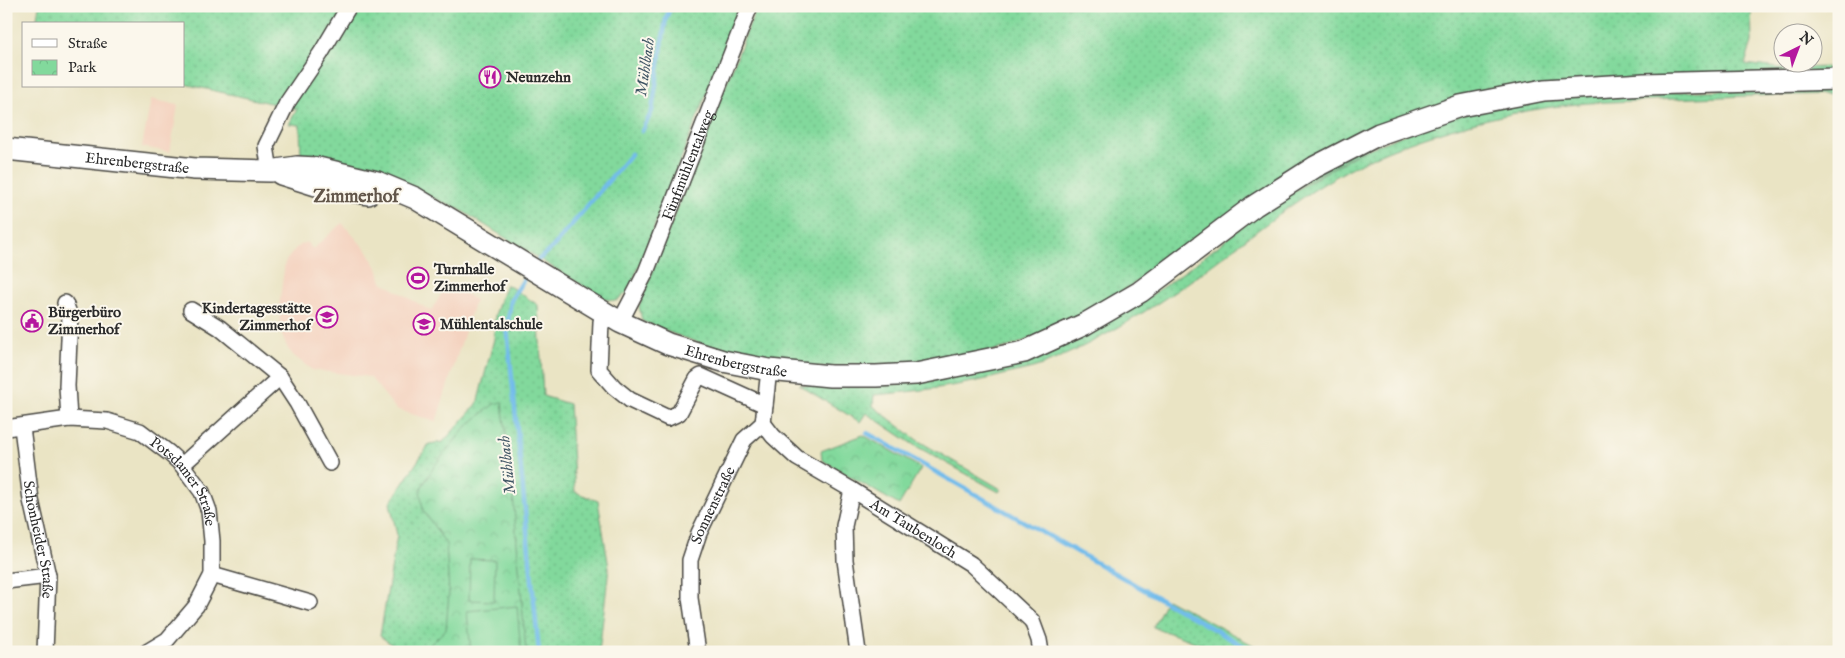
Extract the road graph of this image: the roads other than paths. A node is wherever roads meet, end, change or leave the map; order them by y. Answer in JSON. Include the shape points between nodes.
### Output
{"nodes":[{"id":1,"x":348,"y":6,"type":"edge"},
{"id":2,"x":750,"y":6,"type":"edge"},
{"id":3,"x":1839,"y":79,"type":"edge"},
{"id":4,"x":6,"y":149,"type":"edge"},
{"id":5,"x":270,"y":171,"type":"junction"},
{"id":6,"x":65,"y":303,"type":"dead end"},
{"id":7,"x":191,"y":310,"type":"dead end"},
{"id":8,"x":611,"y":317,"type":"junction"},
{"id":9,"x":769,"y":370,"type":"junction"},
{"id":10,"x":280,"y":377,"type":"junction"},
{"id":11,"x":765,"y":405,"type":"junction"},
{"id":12,"x":69,"y":419,"type":"junction"},
{"id":13,"x":763,"y":423,"type":"junction"},
{"id":14,"x":22,"y":426,"type":"junction"},
{"id":15,"x":6,"y":428,"type":"edge"},
{"id":16,"x":330,"y":464,"type":"dead end"},
{"id":17,"x":182,"y":465,"type":"junction"},
{"id":18,"x":852,"y":490,"type":"junction"},
{"id":19,"x":212,"y":575,"type":"junction"},
{"id":20,"x":48,"y":576,"type":"junction"},
{"id":21,"x":6,"y":580,"type":"edge"},
{"id":22,"x":310,"y":602,"type":"dead end"},
{"id":23,"x":167,"y":646,"type":"edge"},
{"id":24,"x":45,"y":652,"type":"edge"},
{"id":25,"x":148,"y":652,"type":"edge"},
{"id":26,"x":698,"y":652,"type":"edge"},
{"id":27,"x":858,"y":652,"type":"edge"},
{"id":28,"x":1041,"y":652,"type":"edge"}],
"edges":[{"from":1,"to":5,"type":"street","via":[[287,103],[266,146]]},
{"from":2,"to":8,"type":"street","name":"Fünfmühlentalweg","via":[[646,272]]},
{"from":3,"to":9,"type":"street","name":"Ehrenbergstraße","via":[[1544,90],[1460,106],[1379,134],[1315,167],[1254,206],[1140,292],[1085,324],[1024,352],[916,374],[830,376]]},
{"from":4,"to":5,"type":"street","name":"Ehrenbergstraße","via":[[195,169]]},
{"from":5,"to":8,"type":"street","name":"Ehrenbergstraße","via":[[318,168],[377,182],[415,198]]},
{"from":6,"to":12,"type":"street","via":[[70,316]]},
{"from":7,"to":10,"type":"street","via":[[220,328]]},
{"from":8,"to":9,"type":"street","name":"Ehrenbergstraße","via":[[668,344],[723,361]]},
{"from":8,"to":11,"type":"street","name":"Ehrenbergstraße","via":[[601,322],[599,370],[630,400],[668,418],[679,413],[701,376]]},
{"from":9,"to":11,"type":"street"},
{"from":10,"to":16,"type":"street"},
{"from":10,"to":17,"type":"street"},
{"from":11,"to":13,"type":"street"},
{"from":12,"to":14,"type":"street","name":"Potsdamer Straße"},
{"from":12,"to":17,"type":"street","name":"Potsdamer Straße","via":[[107,421],[140,431]]},
{"from":13,"to":18,"type":"street","name":"Am Taubenloch","via":[[797,458]]},
{"from":13,"to":26,"type":"street","name":"Sonnenstraße","via":[[744,440],[699,533],[690,560],[690,598]]},
{"from":14,"to":15,"type":"street","name":"Potsdamer Straße"},
{"from":14,"to":20,"type":"street","name":"Schönheider Straße","via":[[31,500]]},
{"from":17,"to":19,"type":"street","name":"Potsdamer Straße","via":[[202,492],[209,511]]},
{"from":18,"to":27,"type":"street","via":[[844,526],[845,560]]},
{"from":18,"to":28,"type":"street","name":"Am Taubenloch","via":[[971,564],[1032,621]]},
{"from":19,"to":22,"type":"street"},
{"from":19,"to":23,"type":"street","name":"Potsdamer Straße","via":[[196,606]]},
{"from":20,"to":21,"type":"street"},
{"from":20,"to":24,"type":"street","name":"Schönheider Straße"},
{"from":23,"to":25,"type":"street","name":"Potsdamer Straße"}]}
